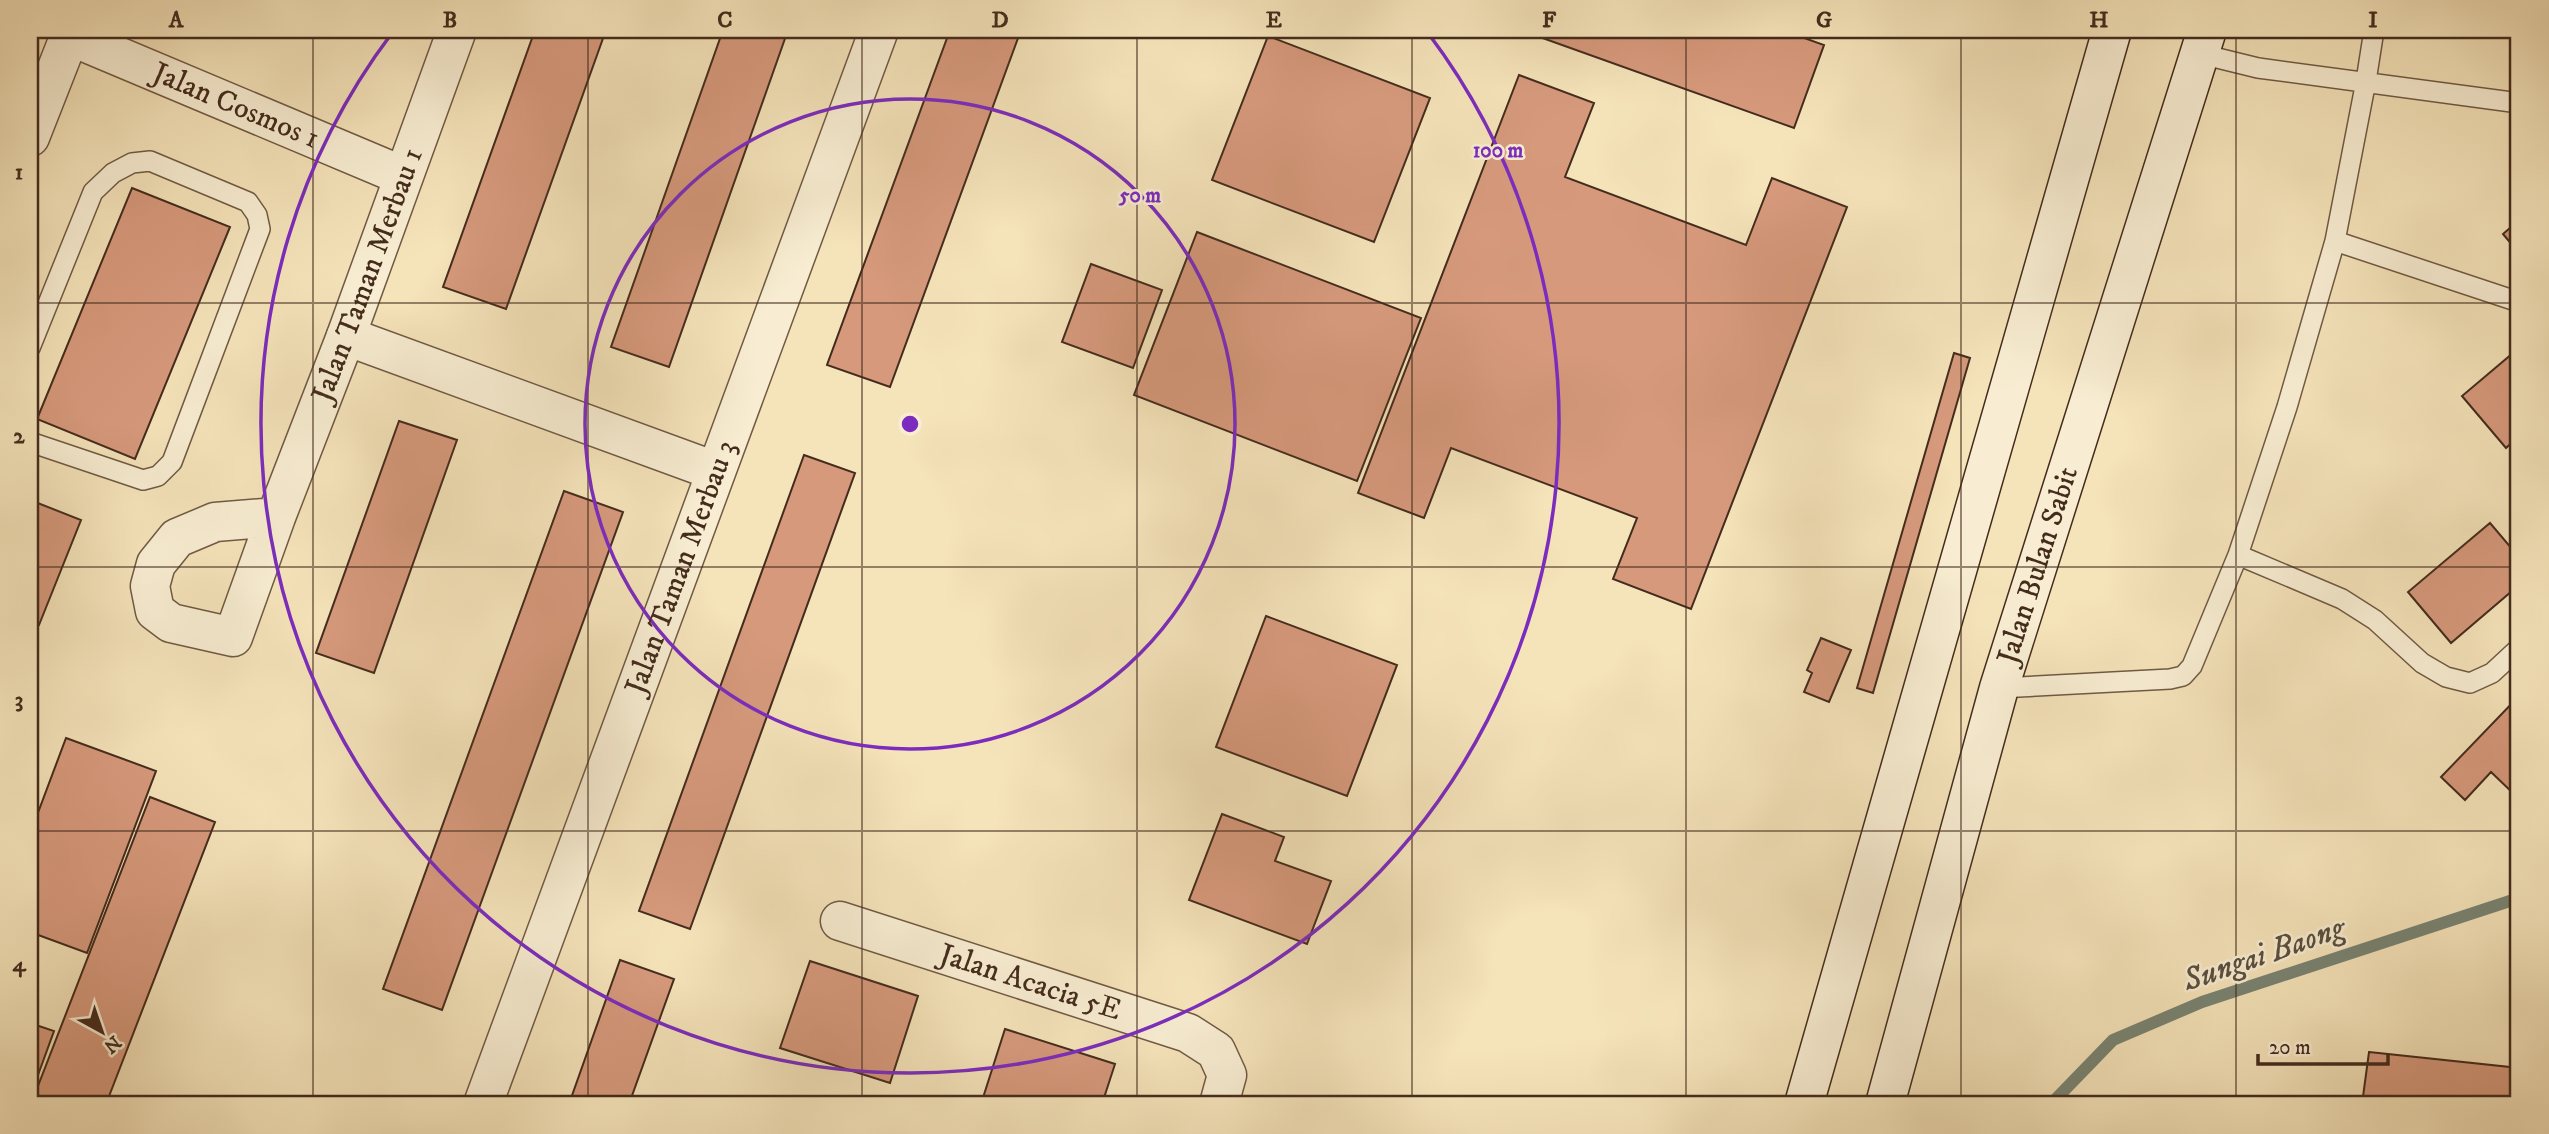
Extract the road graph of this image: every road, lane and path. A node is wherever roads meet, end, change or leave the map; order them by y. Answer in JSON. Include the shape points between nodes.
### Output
{"nodes":[{"id":1,"x":457,"y":30,"type":"edge"},
{"id":2,"x":879,"y":30,"type":"edge"},
{"id":3,"x":2113,"y":30,"type":"edge"},
{"id":4,"x":2374,"y":30,"type":"edge"},
{"id":5,"x":71,"y":33,"type":"edge"},
{"id":6,"x":2204,"y":42,"type":"edge"},
{"id":7,"x":2366,"y":81,"type":"junction"},
{"id":8,"x":2519,"y":103,"type":"edge"},
{"id":9,"x":30,"y":137,"type":"edge"},
{"id":10,"x":403,"y":176,"type":"junction"},
{"id":11,"x":2335,"y":241,"type":"junction"},
{"id":12,"x":2519,"y":302,"type":"edge"},
{"id":13,"x":346,"y":336,"type":"junction"},
{"id":14,"x":30,"y":348,"type":"edge"},
{"id":15,"x":30,"y":442,"type":"edge"},
{"id":16,"x":715,"y":471,"type":"junction"},
{"id":17,"x":276,"y":517,"type":"dead end"},
{"id":18,"x":2238,"y":555,"type":"junction"},
{"id":19,"x":2519,"y":648,"type":"edge"},
{"id":20,"x":2000,"y":688,"type":"junction"},
{"id":21,"x":840,"y":921,"type":"dead end"},
{"id":22,"x":483,"y":1104,"type":"edge"},
{"id":23,"x":1219,"y":1104,"type":"edge"},
{"id":24,"x":1804,"y":1104,"type":"edge"},
{"id":25,"x":1885,"y":1104,"type":"edge"}],
"edges":[{"from":1,"to":10,"type":"street","name":"Jalan Taman Merbau 1"},
{"from":2,"to":16,"type":"street","name":"Jalan Taman Merbau 3"},
{"from":3,"to":24,"type":"street"},
{"from":4,"to":7,"type":"lane"},
{"from":5,"to":9,"type":"street"},
{"from":5,"to":10,"type":"street","name":"Jalan Cosmos 1"},
{"from":6,"to":7,"type":"lane","via":[[2258,68]]},
{"from":6,"to":20,"type":"street","name":"Jalan Bulan Sabit"},
{"from":7,"to":8,"type":"lane"},
{"from":7,"to":11,"type":"lane"},
{"from":10,"to":13,"type":"street","name":"Jalan Taman Merbau 1"},
{"from":11,"to":12,"type":"lane"},
{"from":11,"to":18,"type":"lane"},
{"from":13,"to":16,"type":"street"},
{"from":13,"to":17,"type":"street","name":"Jalan Taman Merbau 1"},
{"from":14,"to":15,"type":"lane","via":[[93,192],[113,173],[132,163],[150,161],[248,202],[257,215],[260,229],[172,463],[143,480]]},
{"from":16,"to":22,"type":"street","name":"Jalan Taman Merbau 3"},
{"from":18,"to":19,"type":"lane","via":[[2343,599],[2375,620],[2421,663],[2446,677],[2470,683],[2492,673]]},
{"from":18,"to":20,"type":"lane","via":[[2192,666],[2183,676]]},
{"from":20,"to":25,"type":"street","name":"Jalan Bulan Sabit"},
{"from":21,"to":23,"type":"street","name":"Jalan Acacia 5E","via":[[1188,1033],[1216,1051],[1227,1074]]}]}
